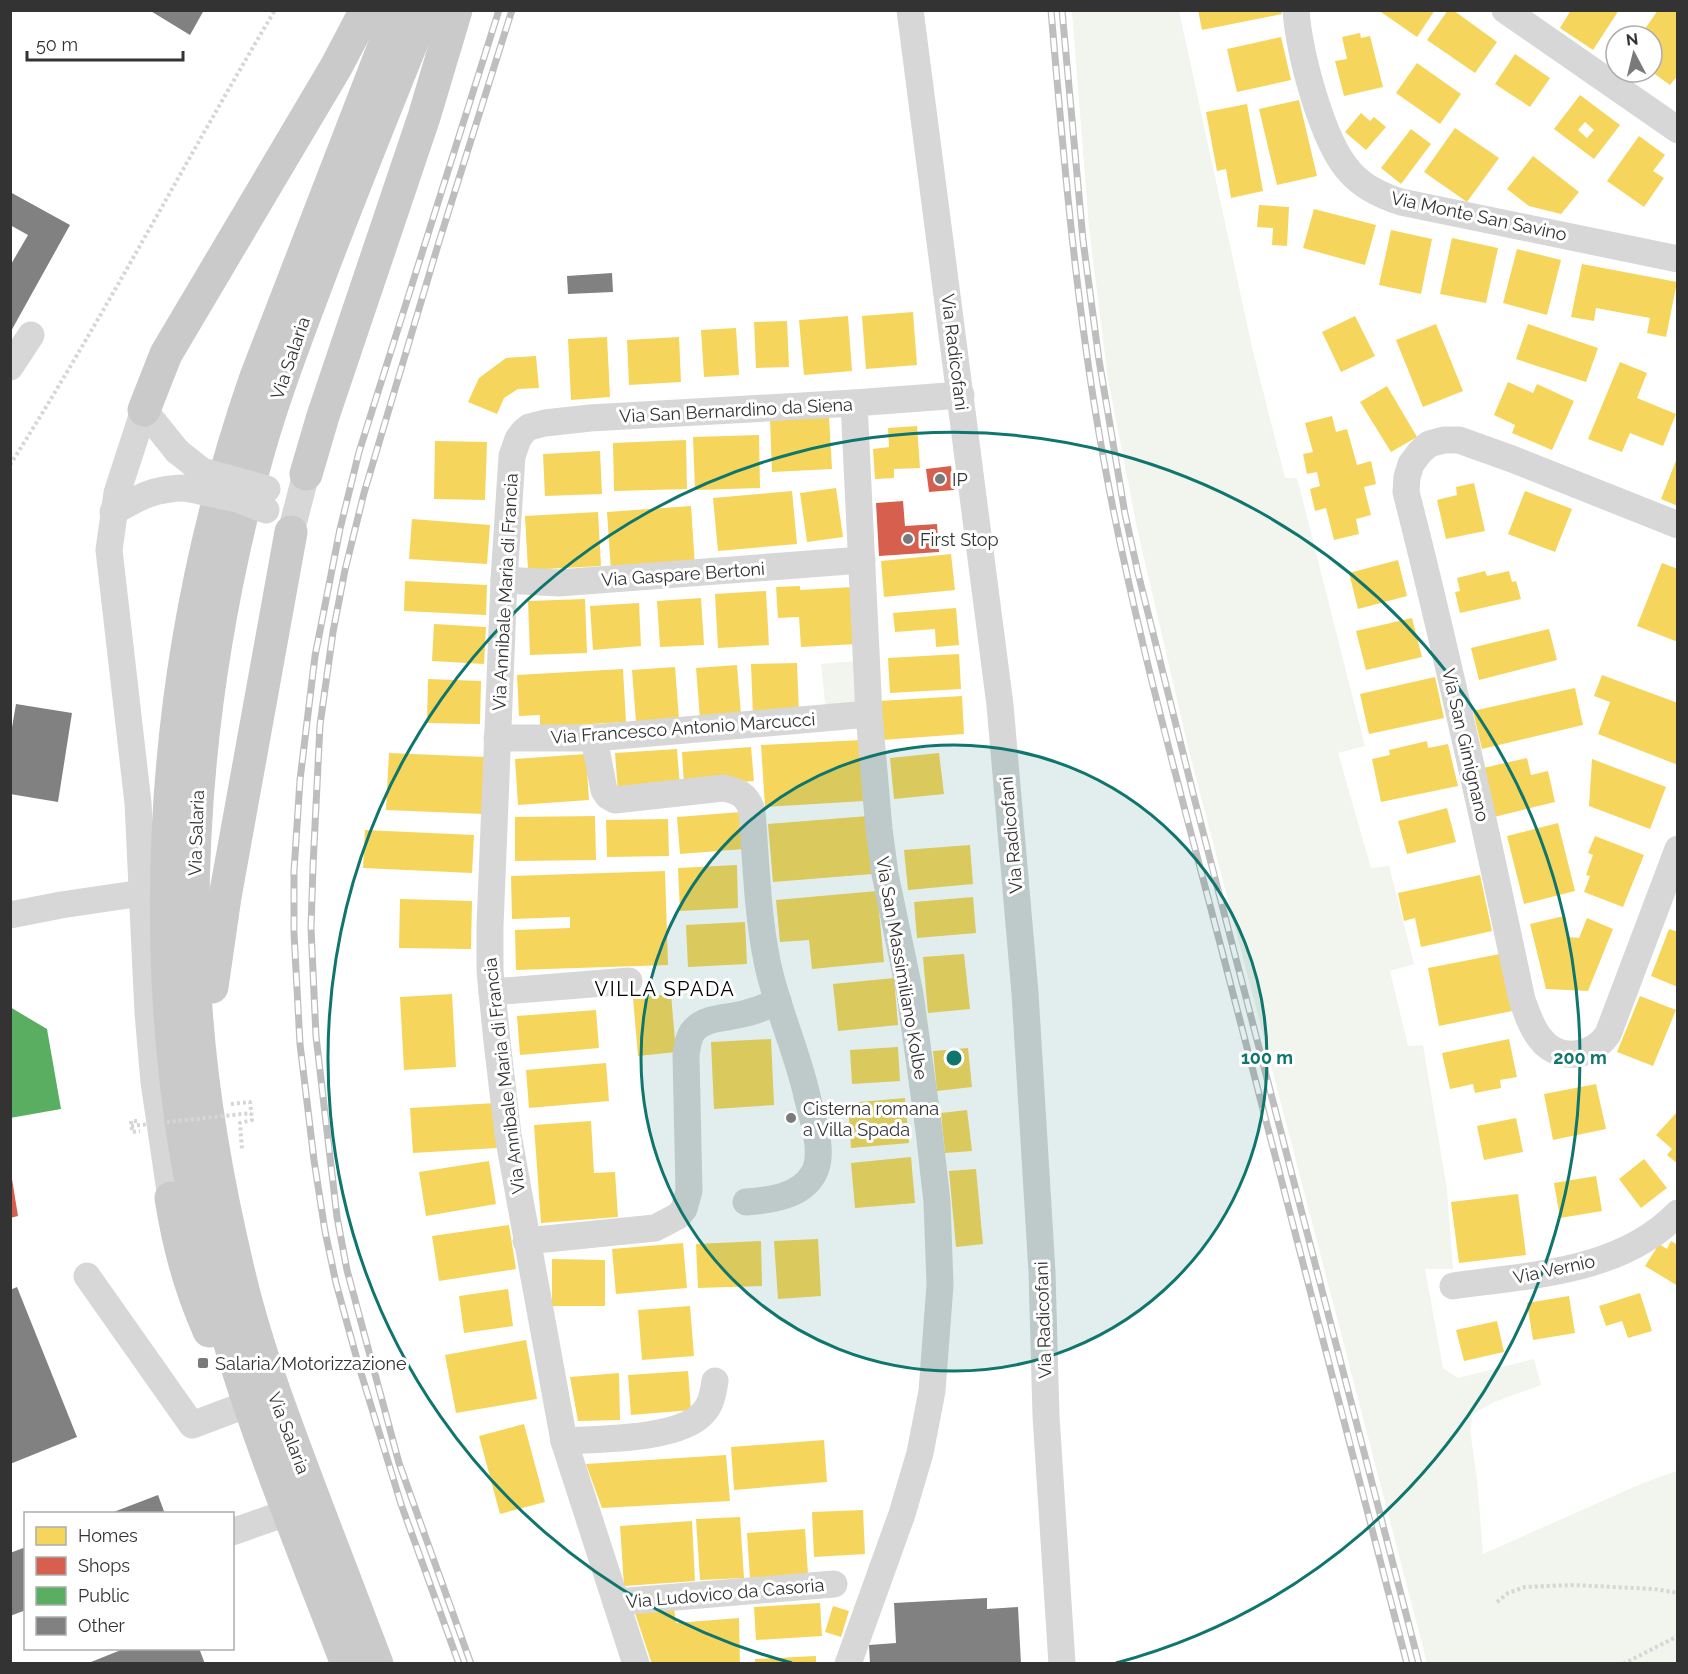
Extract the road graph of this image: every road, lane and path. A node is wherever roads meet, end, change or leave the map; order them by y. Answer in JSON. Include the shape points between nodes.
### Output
{"nodes":[{"id":1,"x":275,"y":10,"type":"edge"},
{"id":2,"x":366,"y":10,"type":"edge"},
{"id":3,"x":398,"y":10,"type":"edge"},
{"id":4,"x":425,"y":10,"type":"edge"},
{"id":5,"x":456,"y":10,"type":"edge"},
{"id":6,"x":910,"y":10,"type":"edge"},
{"id":7,"x":1296,"y":10,"type":"edge"},
{"id":8,"x":1506,"y":10,"type":"edge"},
{"id":9,"x":1677,"y":130,"type":"edge"},
{"id":10,"x":1677,"y":259,"type":"edge"},
{"id":11,"x":31,"y":335,"type":"dead end"},
{"id":12,"x":10,"y":367,"type":"edge"},
{"id":13,"x":961,"y":395,"type":"junction"},
{"id":14,"x":854,"y":403,"type":"junction"},
{"id":15,"x":144,"y":410,"type":"junction"},
{"id":16,"x":518,"y":439,"type":"joint"},
{"id":17,"x":10,"y":465,"type":"edge"},
{"id":18,"x":306,"y":474,"type":"junction"},
{"id":19,"x":266,"y":499,"type":"junction"},
{"id":20,"x":114,"y":512,"type":"junction"},
{"id":21,"x":1677,"y":525,"type":"edge"},
{"id":22,"x":291,"y":532,"type":"junction"},
{"id":23,"x":862,"y":560,"type":"junction"},
{"id":24,"x":504,"y":580,"type":"junction"},
{"id":25,"x":869,"y":714,"type":"junction"},
{"id":26,"x":497,"y":738,"type":"junction"},
{"id":27,"x":594,"y":738,"type":"junction"},
{"id":28,"x":1677,"y":849,"type":"edge"},
{"id":29,"x":142,"y":892,"type":"junction"},
{"id":30,"x":10,"y":915,"type":"edge"},
{"id":31,"x":629,"y":981,"type":"dead end"},
{"id":32,"x":492,"y":992,"type":"junction"},
{"id":33,"x":777,"y":1001,"type":"junction"},
{"id":34,"x":202,"y":1069,"type":"junction"},
{"id":35,"x":251,"y":1113,"type":"dead end"},
{"id":36,"x":131,"y":1126,"type":"dead end"},
{"id":37,"x":171,"y":1198,"type":"joint"},
{"id":38,"x":746,"y":1202,"type":"dead end"},
{"id":39,"x":1677,"y":1213,"type":"edge"},
{"id":40,"x":526,"y":1241,"type":"junction"},
{"id":41,"x":87,"y":1276,"type":"dead end"},
{"id":42,"x":1453,"y":1286,"type":"dead end"},
{"id":43,"x":715,"y":1381,"type":"dead end"},
{"id":44,"x":248,"y":1404,"type":"junction"},
{"id":45,"x":564,"y":1442,"type":"junction"},
{"id":46,"x":289,"y":1512,"type":"junction"},
{"id":47,"x":234,"y":1531,"type":"edge"},
{"id":48,"x":834,"y":1584,"type":"dead end"},
{"id":49,"x":1677,"y":1593,"type":"edge"},
{"id":50,"x":616,"y":1602,"type":"junction"},
{"id":51,"x":1497,"y":1602,"type":"dead end"},
{"id":52,"x":1677,"y":1636,"type":"edge"},
{"id":53,"x":347,"y":1664,"type":"edge"},
{"id":54,"x":377,"y":1664,"type":"edge"},
{"id":55,"x":636,"y":1664,"type":"edge"},
{"id":56,"x":848,"y":1664,"type":"edge"},
{"id":57,"x":1062,"y":1664,"type":"edge"},
{"id":58,"x":1623,"y":1664,"type":"edge"}],
"edges":[{"from":1,"to":17,"type":"path"},
{"from":2,"to":15,"type":"main road","via":[[166,354]]},
{"from":3,"to":44,"type":"main road","name":"Via Salaria","via":[[240,422],[198,587],[174,753],[167,942],[176,1075],[206,1253]]},
{"from":4,"to":34,"type":"main road","name":"Via Salaria","via":[[295,342],[254,468],[230,565],[208,685],[196,817],[195,993]]},
{"from":5,"to":18,"type":"main road"},
{"from":6,"to":13,"type":"street","name":"Via Radicofani"},
{"from":7,"to":10,"type":"street","name":"Via Monte San Savino","via":[[1304,58],[1327,132],[1344,165],[1365,185],[1401,202]]},
{"from":8,"to":9,"type":"street"},
{"from":11,"to":12,"type":"street"},
{"from":13,"to":14,"type":"street","name":"Via San Bernardino da Siena"},
{"from":13,"to":57,"type":"street","name":"Via Radicofani","via":[[1000,705],[1025,993]]},
{"from":14,"to":16,"type":"street","name":"Via San Bernardino da Siena","via":[[544,423],[529,427]]},
{"from":14,"to":23,"type":"street","name":"Via San Massimiliano Kolbe"},
{"from":15,"to":19,"type":"street","bridge":true,"via":[[177,451],[202,471]]},
{"from":15,"to":20,"type":"street"},
{"from":16,"to":24,"type":"street","name":"Via Annibale Maria di Francia","via":[[512,456]]},
{"from":18,"to":19,"type":"street"},
{"from":18,"to":22,"type":"street"},
{"from":19,"to":20,"type":"street","bridge":true,"via":[[237,499],[171,488],[142,495]]},
{"from":19,"to":22,"type":"street","via":[[274,516]]},
{"from":20,"to":29,"type":"street","via":[[109,550],[138,803]]},
{"from":21,"to":28,"type":"street","name":"Via San Gimignano","via":[[1459,440],[1430,444],[1411,464],[1407,477],[1406,492],[1476,783],[1522,1000],[1535,1032],[1551,1049],[1579,1054],[1598,1047],[1608,1034]]},
{"from":22,"to":34,"type":"main road","via":[[218,942]]},
{"from":23,"to":24,"type":"street","name":"Via Gaspare Bertoni","via":[[558,583]]},
{"from":23,"to":25,"type":"street","name":"Via San Massimiliano Kolbe"},
{"from":24,"to":26,"type":"street","name":"Via Annibale Maria di Francia"},
{"from":25,"to":27,"type":"street","name":"Via Francesco Antonio Marcucci"},
{"from":25,"to":56,"type":"street","name":"Via San Massimiliano Kolbe","via":[[882,851],[910,994],[937,1202],[940,1285],[928,1419],[909,1492]]},
{"from":26,"to":27,"type":"street","name":"Via Francesco Antonio Marcucci"},
{"from":26,"to":32,"type":"street","name":"Via Annibale Maria di Francia","via":[[490,926]]},
{"from":27,"to":33,"type":"street","via":[[604,790],[615,800],[723,788],[743,794],[749,801],[763,939]]},
{"from":29,"to":30,"type":"street"},
{"from":29,"to":37,"type":"street","via":[[154,1082]]},
{"from":31,"to":32,"type":"street"},
{"from":32,"to":40,"type":"street","name":"Via Annibale Maria di Francia","via":[[508,1135]]},
{"from":33,"to":38,"type":"street","via":[[806,1092],[817,1142],[816,1166],[807,1182],[794,1191],[777,1198]]},
{"from":33,"to":40,"type":"street","via":[[755,1011],[702,1024],[690,1037],[686,1056],[689,1191],[678,1216],[655,1228]]},
{"from":34,"to":54,"type":"main road","name":"Via Salaria","via":[[236,1263],[260,1349]]},
{"from":35,"to":36,"type":"path","bridge":true},
{"from":37,"to":44,"type":"main road","via":[[190,1287]]},
{"from":39,"to":42,"type":"street","name":"Via Vernio","via":[[1633,1246],[1597,1261],[1555,1272]]},
{"from":40,"to":45,"type":"street","name":"Via Annibale Maria di Francia"},
{"from":41,"to":44,"type":"street","via":[[192,1425]]},
{"from":43,"to":45,"type":"street","via":[[705,1411],[681,1428]]},
{"from":44,"to":46,"type":"main road","name":"Via Salaria"},
{"from":45,"to":50,"type":"street","name":"Via Annibale Maria di Francia"},
{"from":46,"to":47,"type":"street"},
{"from":46,"to":53,"type":"main road","name":"Via Salaria"},
{"from":48,"to":50,"type":"street","name":"Via Ludovico da Casoria"},
{"from":49,"to":51,"type":"path","via":[[1574,1585],[1525,1587]]},
{"from":50,"to":55,"type":"street","name":"Via Annibale Maria di Francia"},
{"from":52,"to":58,"type":"path"}]}
